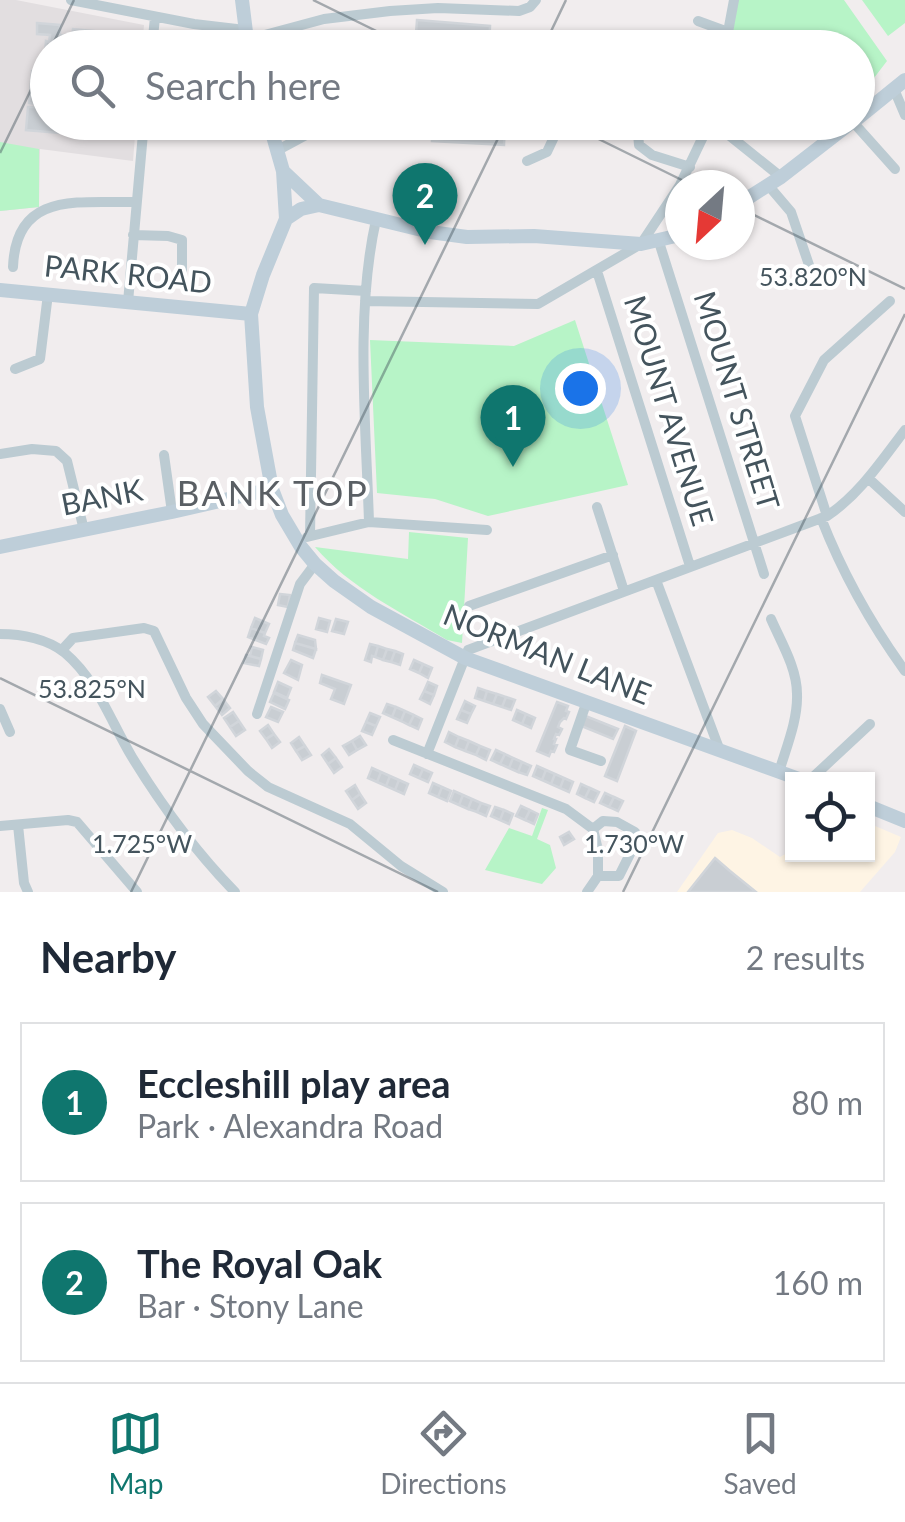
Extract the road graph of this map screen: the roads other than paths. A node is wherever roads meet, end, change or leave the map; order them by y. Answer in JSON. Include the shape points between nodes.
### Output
{"nodes":[{"id":1,"x":242,"y":0,"type":"edge"},
{"id":2,"x":536,"y":0,"type":"edge"},
{"id":3,"x":734,"y":0,"type":"edge"},
{"id":4,"x":79,"y":1,"type":"edge"},
{"id":5,"x":155,"y":17,"type":"junction"},
{"id":6,"x":698,"y":20,"type":"dead end"},
{"id":7,"x":154,"y":30,"type":"edge"},
{"id":8,"x":232,"y":30,"type":"edge"},
{"id":9,"x":245,"y":30,"type":"edge"},
{"id":10,"x":281,"y":30,"type":"edge"},
{"id":11,"x":723,"y":30,"type":"edge"},
{"id":12,"x":728,"y":30,"type":"edge"},
{"id":13,"x":900,"y":84,"type":"edge"},
{"id":14,"x":875,"y":104,"type":"edge"},
{"id":15,"x":905,"y":115,"type":"edge"},
{"id":16,"x":142,"y":140,"type":"edge"},
{"id":17,"x":274,"y":140,"type":"edge"},
{"id":18,"x":297,"y":140,"type":"edge"},
{"id":19,"x":552,"y":140,"type":"edge"},
{"id":20,"x":638,"y":140,"type":"edge"},
{"id":21,"x":702,"y":140,"type":"edge"},
{"id":22,"x":733,"y":140,"type":"edge"},
{"id":23,"x":829,"y":140,"type":"edge"},
{"id":24,"x":870,"y":140,"type":"edge"},
{"id":25,"x":278,"y":150,"type":"junction"},
{"id":26,"x":526,"y":162,"type":"dead end"},
{"id":27,"x":690,"y":167,"type":"junction"},
{"id":28,"x":688,"y":170,"type":"edge"},
{"id":29,"x":895,"y":170,"type":"dead end"},
{"id":30,"x":282,"y":171,"type":"junction"},
{"id":31,"x":774,"y":181,"type":"junction"},
{"id":32,"x":755,"y":193,"type":"edge"},
{"id":33,"x":136,"y":202,"type":"junction"},
{"id":34,"x":319,"y":205,"type":"junction"},
{"id":35,"x":665,"y":208,"type":"edge"},
{"id":36,"x":286,"y":219,"type":"junction"},
{"id":37,"x":376,"y":220,"type":"junction"},
{"id":38,"x":134,"y":235,"type":"junction"},
{"id":39,"x":665,"y":240,"type":"edge"},
{"id":40,"x":659,"y":242,"type":"junction"},
{"id":41,"x":641,"y":244,"type":"junction"},
{"id":42,"x":809,"y":265,"type":"dead end"},
{"id":43,"x":13,"y":268,"type":"dead end"},
{"id":44,"x":182,"y":270,"type":"dead end"},
{"id":45,"x":597,"y":271,"type":"junction"},
{"id":46,"x":0,"y":290,"type":"edge"},
{"id":47,"x":48,"y":294,"type":"junction"},
{"id":48,"x":365,"y":296,"type":"junction"},
{"id":49,"x":890,"y":300,"type":"dead end"},
{"id":50,"x":128,"y":302,"type":"junction"},
{"id":51,"x":252,"y":314,"type":"junction"},
{"id":52,"x":15,"y":369,"type":"dead end"},
{"id":53,"x":905,"y":430,"type":"edge"},
{"id":54,"x":0,"y":454,"type":"edge"},
{"id":55,"x":164,"y":455,"type":"dead end"},
{"id":56,"x":868,"y":478,"type":"junction"},
{"id":57,"x":272,"y":489,"type":"junction"},
{"id":58,"x":597,"y":506,"type":"dead end"},
{"id":59,"x":172,"y":512,"type":"junction"},
{"id":60,"x":905,"y":512,"type":"edge"},
{"id":61,"x":824,"y":517,"type":"junction"},
{"id":62,"x":368,"y":522,"type":"junction"},
{"id":63,"x":84,"y":530,"type":"junction"},
{"id":64,"x":487,"y":530,"type":"dead end"},
{"id":65,"x":304,"y":538,"type":"junction"},
{"id":66,"x":754,"y":544,"type":"junction"},
{"id":67,"x":0,"y":547,"type":"edge"},
{"id":68,"x":613,"y":556,"type":"junction"},
{"id":69,"x":315,"y":564,"type":"junction"},
{"id":70,"x":690,"y":566,"type":"junction"},
{"id":71,"x":764,"y":574,"type":"dead end"},
{"id":72,"x":656,"y":580,"type":"junction"},
{"id":73,"x":624,"y":591,"type":"junction"},
{"id":74,"x":469,"y":606,"type":"dead end"},
{"id":75,"x":771,"y":619,"type":"dead end"},
{"id":76,"x":0,"y":634,"type":"edge"},
{"id":77,"x":62,"y":650,"type":"junction"},
{"id":78,"x":465,"y":658,"type":"junction"},
{"id":79,"x":905,"y":671,"type":"edge"},
{"id":80,"x":587,"y":701,"type":"junction"},
{"id":81,"x":0,"y":708,"type":"edge"},
{"id":82,"x":257,"y":714,"type":"dead end"},
{"id":83,"x":870,"y":724,"type":"dead end"},
{"id":84,"x":10,"y":732,"type":"dead end"},
{"id":85,"x":393,"y":740,"type":"dead end"},
{"id":86,"x":720,"y":751,"type":"junction"},
{"id":87,"x":427,"y":754,"type":"junction"},
{"id":88,"x":601,"y":760,"type":"dead end"},
{"id":89,"x":779,"y":772,"type":"junction"},
{"id":90,"x":820,"y":772,"type":"edge"},
{"id":91,"x":785,"y":774,"type":"edge"},
{"id":92,"x":875,"y":808,"type":"edge"},
{"id":93,"x":903,"y":815,"type":"edge"},
{"id":94,"x":18,"y":825,"type":"junction"},
{"id":95,"x":0,"y":826,"type":"edge"},
{"id":96,"x":592,"y":830,"type":"junction"},
{"id":97,"x":598,"y":876,"type":"junction"},
{"id":98,"x":28,"y":892,"type":"edge"},
{"id":99,"x":137,"y":892,"type":"edge"},
{"id":100,"x":235,"y":892,"type":"edge"},
{"id":101,"x":443,"y":892,"type":"edge"},
{"id":102,"x":587,"y":892,"type":"edge"}],
"edges":[{"from":1,"to":9,"type":"street"},
{"from":2,"to":10,"type":"street","via":[[519,11],[390,11]]},
{"from":3,"to":12,"type":"street"},
{"from":4,"to":5,"type":"street"},
{"from":5,"to":7,"type":"street"},
{"from":5,"to":8,"type":"street"},
{"from":6,"to":11,"type":"street"},
{"from":13,"to":14,"type":"street"},
{"from":13,"to":15,"type":"street"},
{"from":16,"to":33,"type":"street"},
{"from":17,"to":25,"type":"street"},
{"from":18,"to":25,"type":"street"},
{"from":19,"to":26,"type":"street","via":[[546,152]]},
{"from":20,"to":27,"type":"street","via":[[652,155]]},
{"from":21,"to":27,"type":"street"},
{"from":22,"to":31,"type":"street"},
{"from":23,"to":31,"type":"street"},
{"from":24,"to":29,"type":"street"},
{"from":25,"to":30,"type":"street"},
{"from":27,"to":28,"type":"street"},
{"from":30,"to":34,"type":"street"},
{"from":30,"to":36,"type":"street"},
{"from":31,"to":32,"type":"street"},
{"from":31,"to":42,"type":"street"},
{"from":33,"to":38,"type":"street"},
{"from":33,"to":43,"type":"street","via":[[45,208],[21,229]]},
{"from":34,"to":36,"type":"street"},
{"from":34,"to":37,"type":"street"},
{"from":35,"to":41,"type":"street"},
{"from":36,"to":51,"type":"street","name":"NORMAN LANE"},
{"from":37,"to":41,"type":"street","via":[[467,237]]},
{"from":37,"to":48,"type":"street"},
{"from":38,"to":44,"type":"street","via":[[182,240]]},
{"from":38,"to":50,"type":"street"},
{"from":39,"to":40,"type":"street"},
{"from":40,"to":41,"type":"street"},
{"from":40,"to":66,"type":"street","name":"MOUNT STREET"},
{"from":41,"to":45,"type":"street"},
{"from":45,"to":48,"type":"street","via":[[538,304]]},
{"from":45,"to":70,"type":"street","name":"MOUNT AVENUE"},
{"from":46,"to":47,"type":"street","name":"PARK ROAD"},
{"from":47,"to":50,"type":"street","name":"PARK ROAD"},
{"from":47,"to":52,"type":"street","via":[[40,360]]},
{"from":48,"to":62,"type":"street"},
{"from":48,"to":65,"type":"street","via":[[314,288]]},
{"from":49,"to":61,"type":"street","via":[[824,360],[795,416]]},
{"from":50,"to":51,"type":"street","name":"PARK ROAD"},
{"from":51,"to":57,"type":"street","name":"NORMAN LANE","via":[[256,407]]},
{"from":53,"to":56,"type":"street"},
{"from":54,"to":63,"type":"street","via":[[56,451],[67,461]]},
{"from":55,"to":59,"type":"street"},
{"from":56,"to":60,"type":"street"},
{"from":56,"to":61,"type":"street"},
{"from":57,"to":59,"type":"street","name":"BANK"},
{"from":57,"to":65,"type":"street","name":"NORMAN LANE","via":[[282,515]]},
{"from":58,"to":68,"type":"street"},
{"from":59,"to":63,"type":"street","name":"BANK"},
{"from":61,"to":66,"type":"street"},
{"from":61,"to":79,"type":"street","via":[[854,590]]},
{"from":62,"to":64,"type":"street"},
{"from":62,"to":65,"type":"street"},
{"from":63,"to":67,"type":"street","name":"BANK"},
{"from":65,"to":69,"type":"street","name":"NORMAN LANE"},
{"from":66,"to":70,"type":"street"},
{"from":66,"to":71,"type":"street","name":"MOUNT STREET"},
{"from":68,"to":73,"type":"street"},
{"from":68,"to":74,"type":"street"},
{"from":69,"to":78,"type":"street","name":"NORMAN LANE","via":[[372,606]]},
{"from":69,"to":82,"type":"street","via":[[300,584]]},
{"from":70,"to":72,"type":"street"},
{"from":72,"to":73,"type":"street"},
{"from":72,"to":86,"type":"street"},
{"from":73,"to":78,"type":"street","via":[[468,650]]},
{"from":75,"to":89,"type":"street","via":[[798,694]]},
{"from":76,"to":77,"type":"street","via":[[40,639]]},
{"from":77,"to":100,"type":"street","via":[[96,692],[174,822]]},
{"from":77,"to":101,"type":"street","via":[[73,638],[154,632],[203,724],[248,771],[350,824]]},
{"from":78,"to":80,"type":"street","name":"NORMAN LANE"},
{"from":78,"to":87,"type":"street"},
{"from":80,"to":86,"type":"street","name":"NORMAN LANE"},
{"from":80,"to":88,"type":"street","via":[[570,750]]},
{"from":81,"to":84,"type":"street"},
{"from":83,"to":90,"type":"street"},
{"from":85,"to":87,"type":"street"},
{"from":86,"to":89,"type":"street","name":"NORMAN LANE"},
{"from":87,"to":96,"type":"street","via":[[566,809]]},
{"from":89,"to":91,"type":"street","name":"NORMAN LANE"},
{"from":92,"to":93,"type":"street"},
{"from":94,"to":95,"type":"street"},
{"from":94,"to":98,"type":"street"},
{"from":94,"to":99,"type":"street","via":[[77,822]]},
{"from":96,"to":97,"type":"street"},
{"from":96,"to":97,"type":"street","via":[[602,821],[635,832],[619,876]]},
{"from":97,"to":102,"type":"street"}]}
